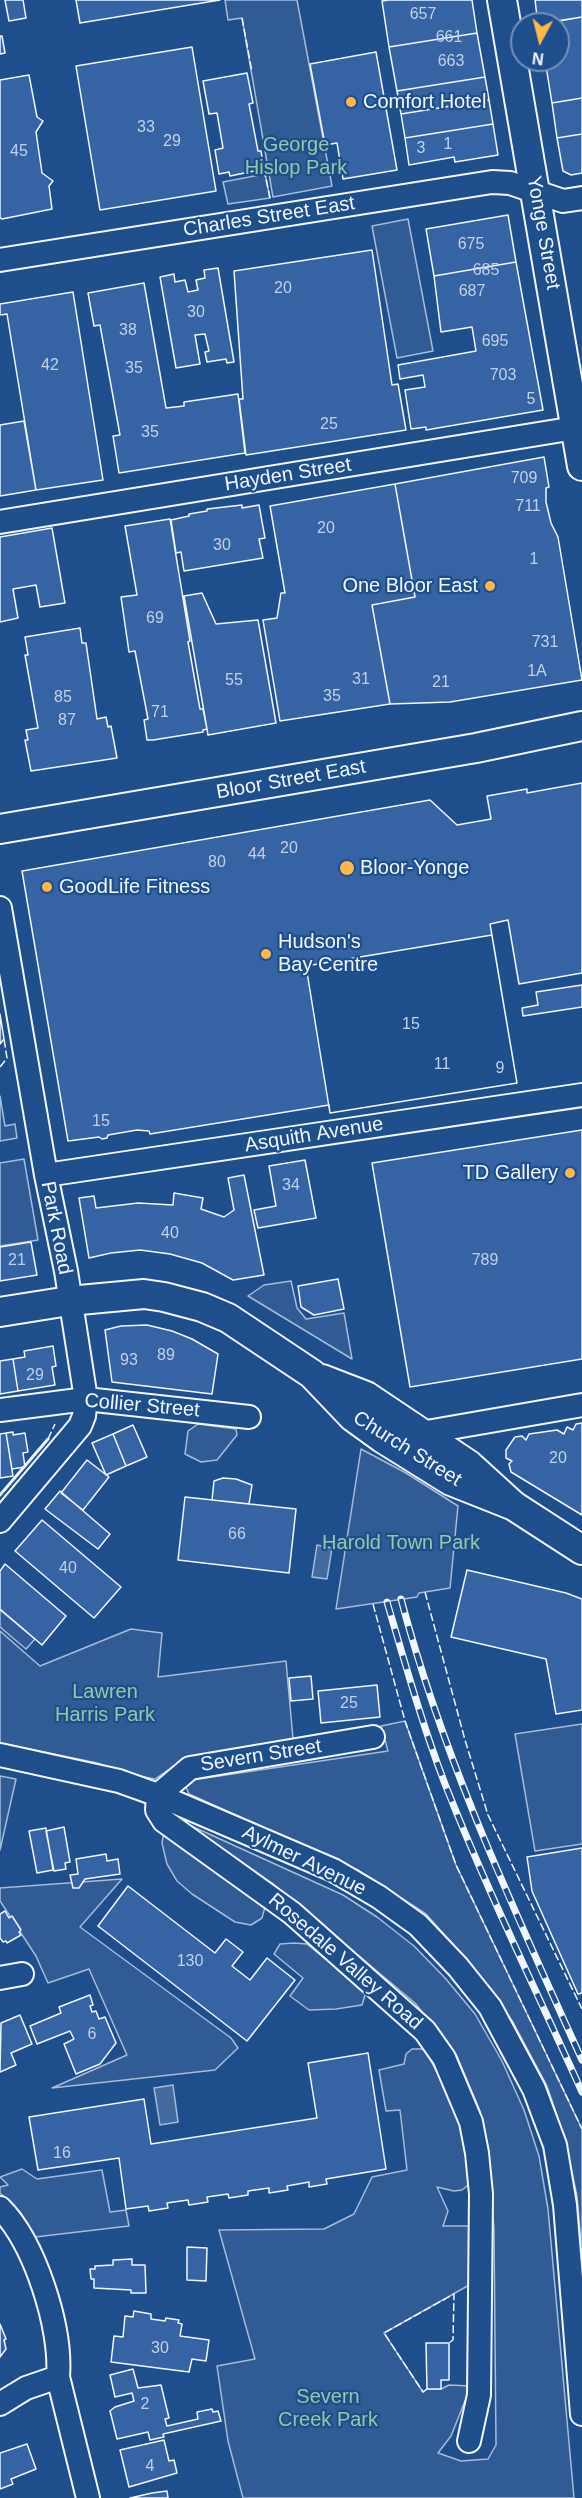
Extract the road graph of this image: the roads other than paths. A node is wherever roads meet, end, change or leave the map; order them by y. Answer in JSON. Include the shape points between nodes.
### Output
{"nodes":[{"id":1,"x":502,"y":0,"type":"edge"},
{"id":2,"x":536,"y":192,"type":"junction"},
{"id":3,"x":582,"y":198,"type":"edge"},
{"id":4,"x":0,"y":260,"type":"edge"},
{"id":5,"x":575,"y":428,"type":"junction"},
{"id":6,"x":582,"y":466,"type":"edge"},
{"id":7,"x":0,"y":522,"type":"edge"},
{"id":8,"x":582,"y":726,"type":"edge"},
{"id":9,"x":0,"y":829,"type":"edge"},
{"id":10,"x":0,"y":908,"type":"edge"},
{"id":11,"x":582,"y":1095,"type":"edge"},
{"id":12,"x":46,"y":1175,"type":"junction"},
{"id":13,"x":69,"y":1301,"type":"junction"},
{"id":14,"x":0,"y":1312,"type":"edge"},
{"id":15,"x":312,"y":1374,"type":"junction"},
{"id":16,"x":86,"y":1399,"type":"junction"},
{"id":17,"x":582,"y":1405,"type":"edge"},
{"id":18,"x":0,"y":1410,"type":"edge"},
{"id":19,"x":249,"y":1417,"type":"dead end"},
{"id":20,"x":421,"y":1433,"type":"junction"},
{"id":21,"x":514,"y":1506,"type":"junction"},
{"id":22,"x":0,"y":1521,"type":"edge"},
{"id":23,"x":582,"y":1550,"type":"edge"},
{"id":24,"x":373,"y":1737,"type":"dead end"},
{"id":25,"x":0,"y":1755,"type":"edge"},
{"id":26,"x":158,"y":1795,"type":"junction"},
{"id":27,"x":22,"y":1974,"type":"dead end"},
{"id":28,"x":0,"y":1978,"type":"edge"},
{"id":29,"x":0,"y":2208,"type":"edge"},
{"id":30,"x":58,"y":2377,"type":"junction"},
{"id":31,"x":0,"y":2404,"type":"edge"},
{"id":32,"x":582,"y":2415,"type":"edge"},
{"id":33,"x":469,"y":2441,"type":"dead end"},
{"id":34,"x":88,"y":2498,"type":"edge"}],
"edges":[{"from":1,"to":2,"type":"main road","name":"Yonge Street"},
{"from":2,"to":3,"type":"street","name":"Charles Street East","via":[[563,201]]},
{"from":2,"to":4,"type":"street","name":"Charles Street East","via":[[510,183],[492,182]]},
{"from":2,"to":5,"type":"main road","name":"Yonge Street"},
{"from":5,"to":6,"type":"main road","name":"Yonge Street"},
{"from":5,"to":7,"type":"street","name":"Hayden Street"},
{"from":8,"to":9,"type":"main road","name":"Bloor Street East","via":[[476,748]]},
{"from":10,"to":12,"type":"street","name":"Park Road"},
{"from":11,"to":12,"type":"street","name":"Asquith Avenue"},
{"from":12,"to":13,"type":"street","name":"Park Road"},
{"from":13,"to":14,"type":"main road","name":"Church Street"},
{"from":13,"to":15,"type":"main road","name":"Church Street","via":[[144,1294],[202,1307],[228,1318]]},
{"from":13,"to":16,"type":"street","name":"Park Road"},
{"from":15,"to":20,"type":"main road","name":"Church Street","via":[[366,1396]]},
{"from":15,"to":21,"type":"main road","name":"Church Street","via":[[353,1417],[382,1438],[451,1481]]},
{"from":16,"to":18,"type":"street","name":"Collier Street"},
{"from":16,"to":19,"type":"street","name":"Collier Street"},
{"from":16,"to":22,"type":"street","name":"Park Road","via":[[80,1426]]},
{"from":17,"to":20,"type":"street"},
{"from":20,"to":21,"type":"main road","name":"Church Street","via":[[469,1465]]},
{"from":21,"to":23,"type":"main road","name":"Church Street"},
{"from":24,"to":26,"type":"street","name":"Severn Street","via":[[190,1768]]},
{"from":25,"to":26,"type":"street","via":[[118,1780]]},
{"from":26,"to":32,"type":"street","name":"Aylmer Avenue","via":[[333,1870],[379,1897],[418,1925],[490,2007],[534,2089],[555,2145],[565,2205]]},
{"from":26,"to":33,"type":"street","name":"Rosedale Valley Road","via":[[157,1810],[164,1821],[292,1913],[425,2031],[444,2058],[471,2122],[481,2194],[479,2396]]},
{"from":27,"to":28,"type":"street"},
{"from":29,"to":30,"type":"street","via":[[19,2230],[44,2289],[60,2356]]},
{"from":30,"to":31,"type":"street","via":[[26,2388]]},
{"from":30,"to":34,"type":"street"}]}
